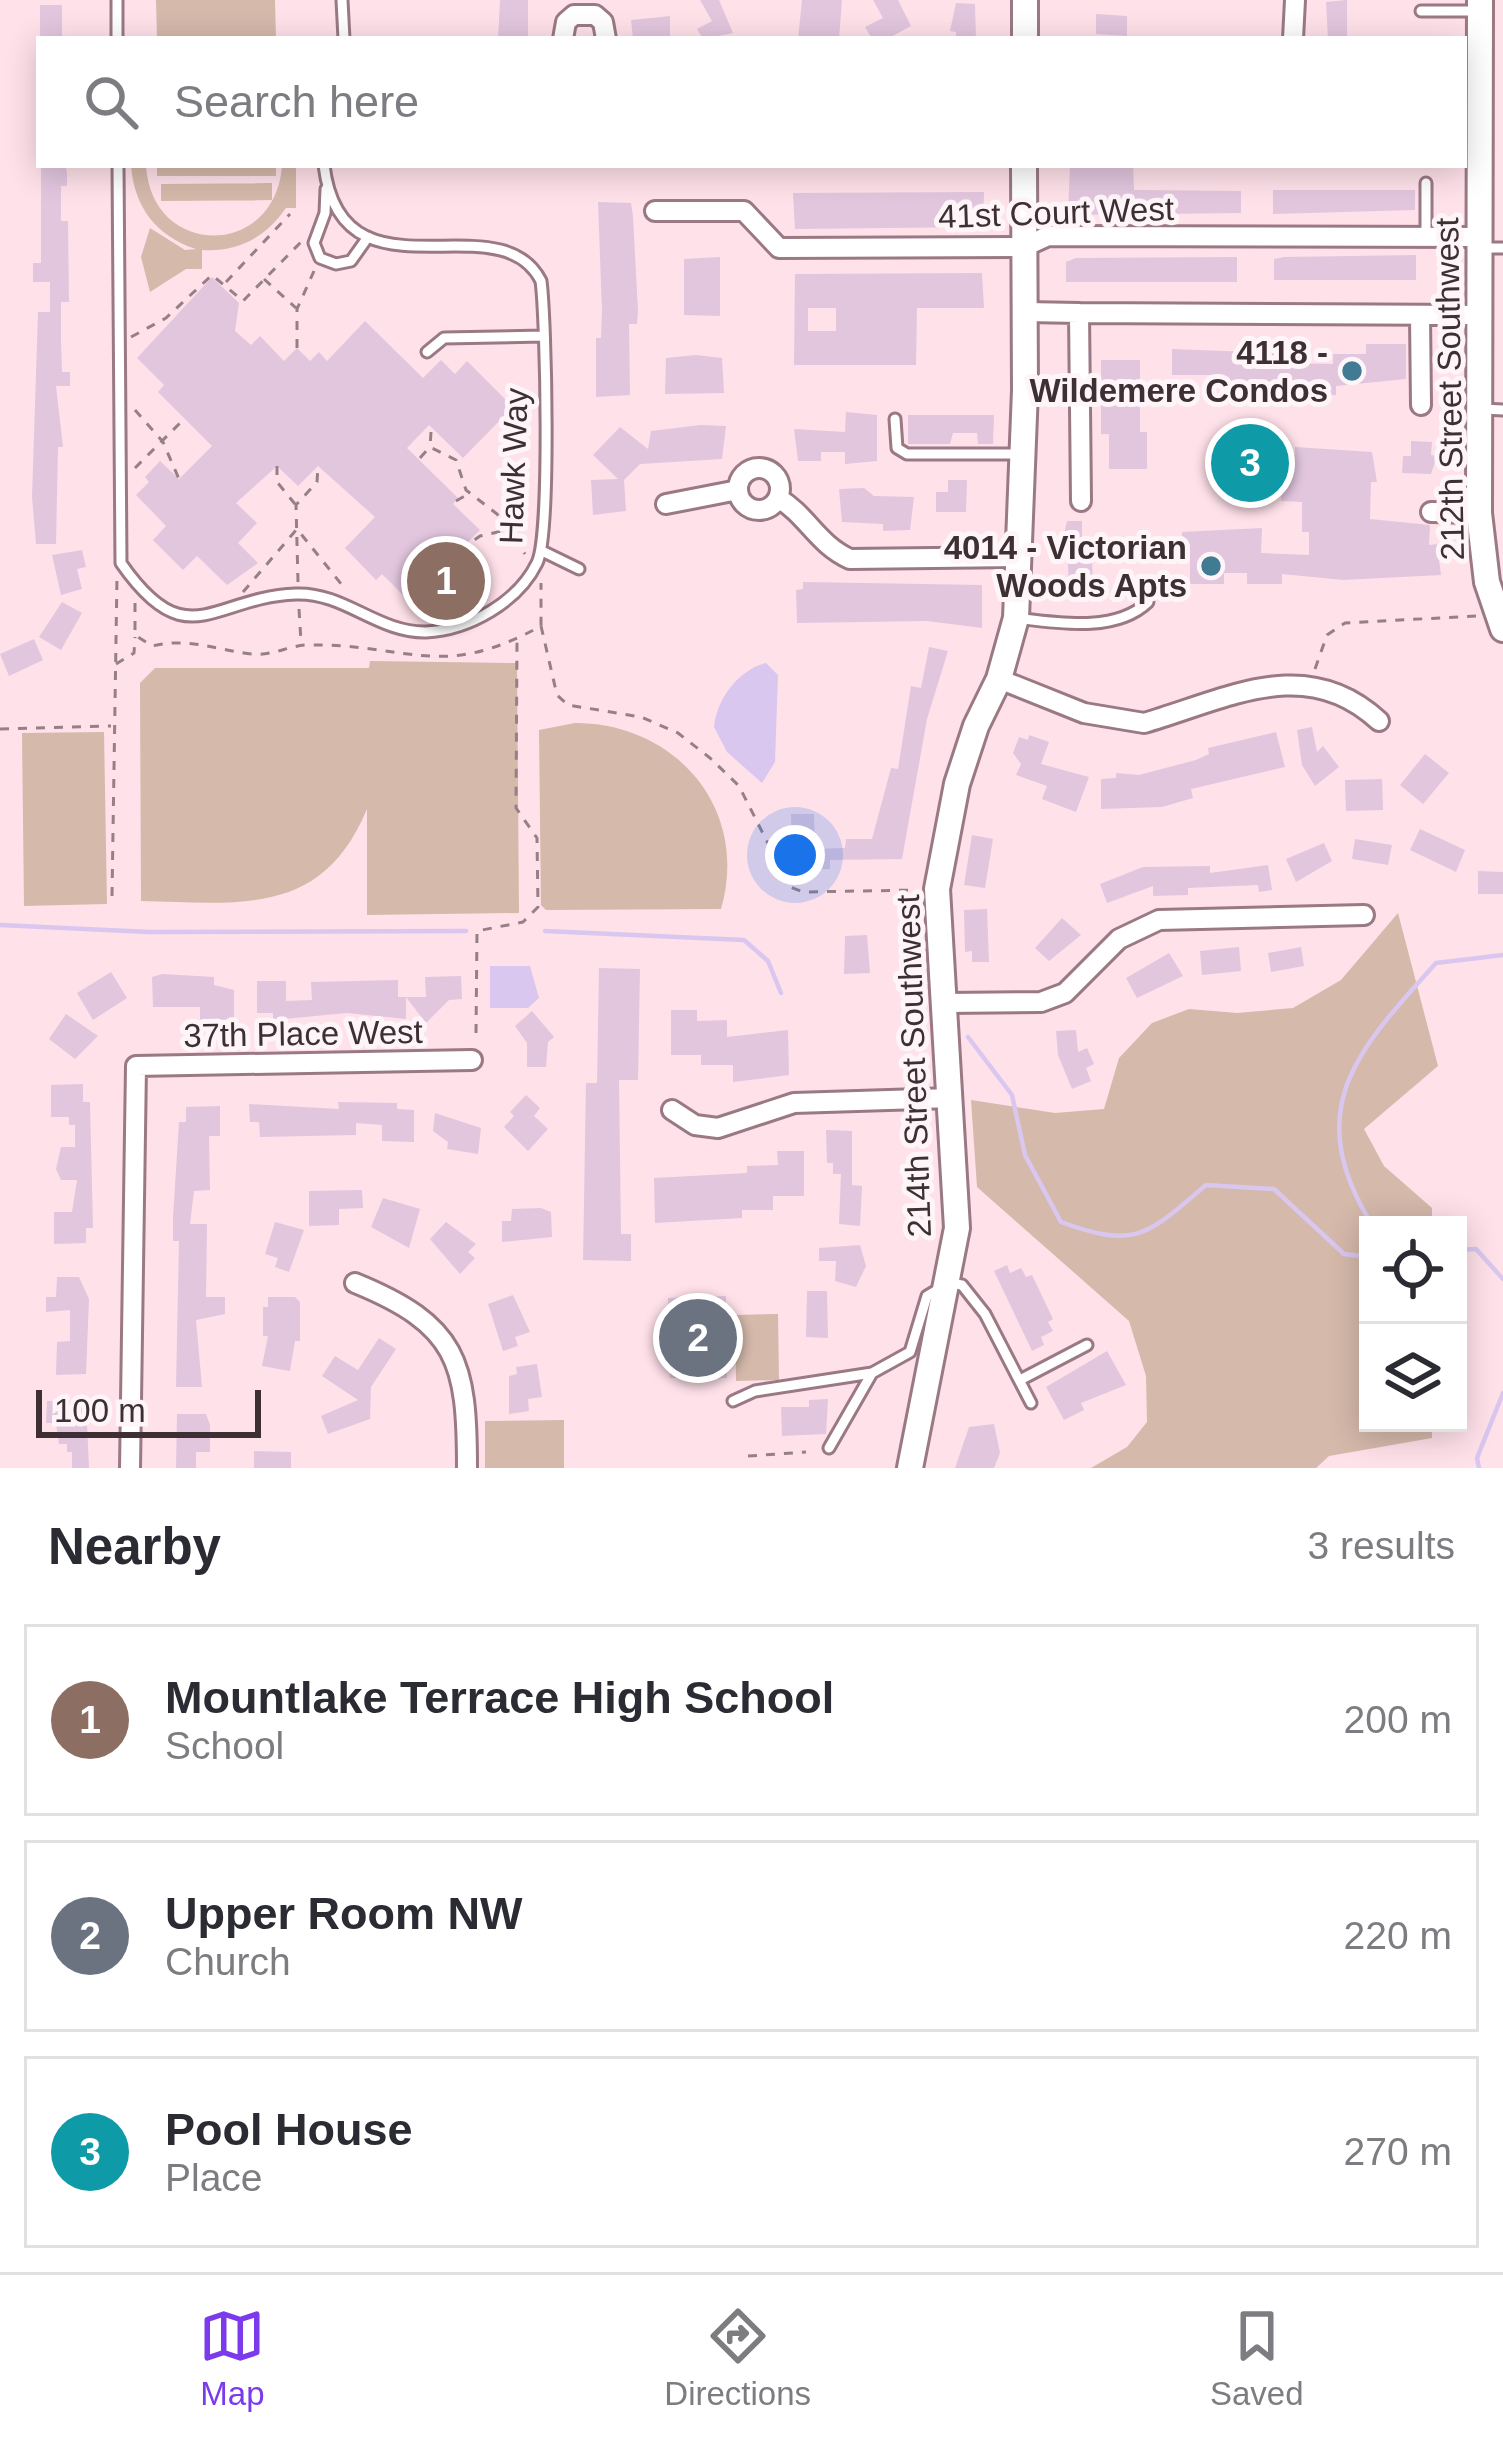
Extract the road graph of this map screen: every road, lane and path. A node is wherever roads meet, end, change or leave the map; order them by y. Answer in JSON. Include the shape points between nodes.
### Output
{"nodes":[{"id":1,"x":117,"y":0,"type":"edge"},
{"id":2,"x":342,"y":0,"type":"edge"},
{"id":3,"x":1025,"y":0,"type":"edge"},
{"id":4,"x":1294,"y":0,"type":"edge"},
{"id":5,"x":1480,"y":5,"type":"edge"},
{"id":6,"x":570,"y":8,"type":"edge"},
{"id":7,"x":1420,"y":11,"type":"dead end"},
{"id":8,"x":117,"y":36,"type":"edge"},
{"id":9,"x":344,"y":36,"type":"edge"},
{"id":10,"x":605,"y":36,"type":"edge"},
{"id":11,"x":1025,"y":36,"type":"edge"},
{"id":12,"x":1293,"y":36,"type":"edge"},
{"id":13,"x":1471,"y":102,"type":"edge"},
{"id":14,"x":118,"y":168,"type":"edge"},
{"id":15,"x":1024,"y":168,"type":"edge"},
{"id":16,"x":324,"y":171,"type":"edge"},
{"id":17,"x":1426,"y":183,"type":"dead end"},
{"id":18,"x":655,"y":212,"type":"dead end"},
{"id":19,"x":290,"y":214,"type":"dead end"},
{"id":20,"x":368,"y":237,"type":"junction"},
{"id":21,"x":1426,"y":237,"type":"junction"},
{"id":22,"x":301,"y":242,"type":"dead end"},
{"id":23,"x":1476,"y":243,"type":"junction"},
{"id":24,"x":1024,"y":247,"type":"junction"},
{"id":25,"x":1503,"y":248,"type":"edge"},
{"id":26,"x":314,"y":272,"type":"dead end"},
{"id":27,"x":264,"y":279,"type":"junction"},
{"id":28,"x":225,"y":283,"type":"junction"},
{"id":29,"x":297,"y":309,"type":"junction"},
{"id":30,"x":1026,"y":312,"type":"junction"},
{"id":31,"x":1079,"y":314,"type":"junction"},
{"id":32,"x":1477,"y":315,"type":"junction"},
{"id":33,"x":1420,"y":316,"type":"junction"},
{"id":34,"x":543,"y":337,"type":"junction"},
{"id":35,"x":129,"y":338,"type":"dead end"},
{"id":36,"x":297,"y":347,"type":"dead end"},
{"id":37,"x":427,"y":352,"type":"dead end"},
{"id":38,"x":1421,"y":405,"type":"dead end"},
{"id":39,"x":135,"y":410,"type":"dead end"},
{"id":40,"x":1490,"y":410,"type":"edge"},
{"id":41,"x":185,"y":418,"type":"dead end"},
{"id":42,"x":896,"y":419,"type":"dead end"},
{"id":43,"x":430,"y":432,"type":"dead end"},
{"id":44,"x":163,"y":442,"type":"junction"},
{"id":45,"x":430,"y":447,"type":"junction"},
{"id":46,"x":1024,"y":454,"type":"junction"},
{"id":47,"x":420,"y":458,"type":"dead end"},
{"id":48,"x":278,"y":466,"type":"dead end"},
{"id":49,"x":318,"y":466,"type":"dead end"},
{"id":50,"x":135,"y":468,"type":"dead end"},
{"id":51,"x":179,"y":479,"type":"dead end"},
{"id":52,"x":738,"y":490,"type":"junction"},
{"id":53,"x":470,"y":493,"type":"junction"},
{"id":54,"x":778,"y":498,"type":"junction"},
{"id":55,"x":456,"y":501,"type":"dead end"},
{"id":56,"x":1081,"y":501,"type":"dead end"},
{"id":57,"x":666,"y":504,"type":"dead end"},
{"id":58,"x":296,"y":505,"type":"junction"},
{"id":59,"x":1431,"y":512,"type":"dead end"},
{"id":60,"x":1479,"y":513,"type":"junction"},
{"id":61,"x":297,"y":529,"type":"junction"},
{"id":62,"x":508,"y":530,"type":"junction"},
{"id":63,"x":460,"y":550,"type":"dead end"},
{"id":64,"x":542,"y":551,"type":"junction"},
{"id":65,"x":1020,"y":557,"type":"junction"},
{"id":66,"x":121,"y":562,"type":"junction"},
{"id":67,"x":536,"y":566,"type":"junction"},
{"id":68,"x":580,"y":569,"type":"dead end"},
{"id":69,"x":342,"y":585,"type":"dead end"},
{"id":70,"x":242,"y":593,"type":"dead end"},
{"id":71,"x":298,"y":593,"type":"junction"},
{"id":72,"x":1148,"y":602,"type":"dead end"},
{"id":73,"x":135,"y":603,"type":"dead end"},
{"id":74,"x":1480,"y":616,"type":"dead end"},
{"id":75,"x":1016,"y":618,"type":"junction"},
{"id":76,"x":541,"y":626,"type":"junction"},
{"id":77,"x":1503,"y":629,"type":"edge"},
{"id":78,"x":135,"y":635,"type":"junction"},
{"id":79,"x":517,"y":639,"type":"junction"},
{"id":80,"x":301,"y":645,"type":"junction"},
{"id":81,"x":113,"y":664,"type":"junction"},
{"id":82,"x":1314,"y":670,"type":"dead end"},
{"id":83,"x":999,"y":679,"type":"junction"},
{"id":84,"x":1379,"y":721,"type":"dead end"},
{"id":85,"x":111,"y":726,"type":"junction"},
{"id":86,"x":0,"y":729,"type":"edge"},
{"id":87,"x":937,"y":889,"type":"junction"},
{"id":88,"x":112,"y":896,"type":"dead end"},
{"id":89,"x":1364,"y":915,"type":"dead end"},
{"id":90,"x":946,"y":1003,"type":"junction"},
{"id":91,"x":476,"y":1033,"type":"dead end"},
{"id":92,"x":472,"y":1060,"type":"dead end"},
{"id":93,"x":952,"y":1098,"type":"junction"},
{"id":94,"x":672,"y":1110,"type":"dead end"},
{"id":95,"x":355,"y":1283,"type":"dead end"},
{"id":96,"x":949,"y":1283,"type":"junction"},
{"id":97,"x":1087,"y":1345,"type":"dead end"},
{"id":98,"x":872,"y":1373,"type":"junction"},
{"id":99,"x":1020,"y":1380,"type":"junction"},
{"id":100,"x":733,"y":1401,"type":"dead end"},
{"id":101,"x":1031,"y":1403,"type":"dead end"},
{"id":102,"x":829,"y":1448,"type":"dead end"},
{"id":103,"x":806,"y":1451,"type":"dead end"},
{"id":104,"x":748,"y":1456,"type":"dead end"},
{"id":105,"x":130,"y":1468,"type":"edge"},
{"id":106,"x":467,"y":1468,"type":"edge"},
{"id":107,"x":910,"y":1468,"type":"edge"}],
"edges":[{"from":1,"to":8,"type":"lane"},
{"from":2,"to":9,"type":"lane"},
{"from":3,"to":11,"type":"street"},
{"from":4,"to":12,"type":"street"},
{"from":5,"to":7,"type":"lane"},
{"from":5,"to":13,"type":"street","name":"212th Street Southwest"},
{"from":6,"to":10,"type":"street","via":[[595,15]]},
{"from":13,"to":23,"type":"street","name":"212th Street Southwest","via":[[1484,152]]},
{"from":14,"to":66,"type":"lane"},
{"from":15,"to":24,"type":"street","name":"214th Street Southwest"},
{"from":16,"to":20,"type":"lane","via":[[345,217]]},
{"from":16,"to":20,"type":"lane","via":[[325,214],[314,243],[320,258],[351,261]]},
{"from":17,"to":21,"type":"lane"},
{"from":18,"to":24,"type":"street","name":"41st Court West","via":[[744,211],[779,248]]},
{"from":19,"to":28,"type":"path"},
{"from":20,"to":34,"type":"lane","name":"Hawk Way","via":[[401,249],[510,248],[530,260],[541,280]]},
{"from":21,"to":23,"type":"street","name":"41st Court West"},
{"from":21,"to":24,"type":"street","name":"41st Court West","via":[[1048,236]]},
{"from":22,"to":27,"type":"path"},
{"from":23,"to":25,"type":"lane"},
{"from":23,"to":32,"type":"street","name":"212th Street Southwest"},
{"from":24,"to":30,"type":"street","name":"214th Street Southwest"},
{"from":26,"to":29,"type":"path"},
{"from":27,"to":28,"type":"path","via":[[243,301]]},
{"from":27,"to":29,"type":"path"},
{"from":28,"to":35,"type":"path","via":[[212,275],[166,319]]},
{"from":29,"to":36,"type":"path"},
{"from":30,"to":31,"type":"street"},
{"from":30,"to":46,"type":"street","name":"214th Street Southwest"},
{"from":31,"to":33,"type":"street"},
{"from":31,"to":56,"type":"street"},
{"from":32,"to":33,"type":"street"},
{"from":32,"to":40,"type":"street","name":"212th Street Southwest"},
{"from":33,"to":38,"type":"street"},
{"from":34,"to":37,"type":"lane","via":[[444,338]]},
{"from":34,"to":64,"type":"lane","name":"Hawk Way"},
{"from":39,"to":44,"type":"path"},
{"from":40,"to":60,"type":"street","name":"212th Street Southwest"},
{"from":41,"to":44,"type":"path"},
{"from":42,"to":46,"type":"lane","via":[[897,448],[907,454]]},
{"from":43,"to":45,"type":"path"},
{"from":44,"to":50,"type":"path"},
{"from":44,"to":51,"type":"path"},
{"from":45,"to":47,"type":"path"},
{"from":45,"to":53,"type":"path","via":[[456,460]]},
{"from":46,"to":65,"type":"street","name":"214th Street Southwest"},
{"from":48,"to":58,"type":"path","via":[[277,482]]},
{"from":49,"to":58,"type":"path","via":[[317,482]]},
{"from":52,"to":54,"type":"street","via":[[757,511]]},
{"from":52,"to":54,"type":"street","via":[[743,475],[761,468],[778,479]]},
{"from":52,"to":57,"type":"street"},
{"from":53,"to":55,"type":"path"},
{"from":53,"to":62,"type":"path"},
{"from":54,"to":65,"type":"street","via":[[826,548],[850,559]]},
{"from":58,"to":61,"type":"path"},
{"from":59,"to":60,"type":"street"},
{"from":60,"to":77,"type":"street","name":"212th Street Southwest","via":[[1487,582]]},
{"from":61,"to":69,"type":"path"},
{"from":61,"to":70,"type":"path"},
{"from":61,"to":71,"type":"path"},
{"from":62,"to":63,"type":"path"},
{"from":62,"to":67,"type":"path"},
{"from":64,"to":67,"type":"lane","name":"Hawk Way"},
{"from":64,"to":68,"type":"lane"},
{"from":65,"to":75,"type":"street","name":"214th Street Southwest"},
{"from":66,"to":71,"type":"lane","via":[[144,595],[187,616]]},
{"from":66,"to":81,"type":"path"},
{"from":67,"to":71,"type":"lane","name":"Hawk Way","via":[[483,616],[424,632]]},
{"from":67,"to":76,"type":"path"},
{"from":71,"to":80,"type":"path"},
{"from":72,"to":75,"type":"lane","via":[[1115,622]]},
{"from":73,"to":78,"type":"path"},
{"from":74,"to":82,"type":"path","via":[[1345,623],[1327,635]]},
{"from":75,"to":83,"type":"street","name":"214th Street Southwest"},
{"from":76,"to":79,"type":"path"},
{"from":76,"to":87,"type":"path","via":[[557,695],[568,705],[679,733],[710,758],[739,786],[790,887]]},
{"from":78,"to":80,"type":"path","via":[[152,646],[191,640],[260,655]]},
{"from":78,"to":81,"type":"path","via":[[134,653]]},
{"from":79,"to":80,"type":"path","via":[[454,658]]},
{"from":79,"to":91,"type":"path","via":[[516,808],[537,838],[538,907],[523,922],[477,931]]},
{"from":81,"to":85,"type":"path"},
{"from":83,"to":84,"type":"street","via":[[1120,724],[1291,683],[1345,694]]},
{"from":83,"to":87,"type":"street","name":"214th Street Southwest","via":[[957,784]]},
{"from":85,"to":86,"type":"path"},
{"from":85,"to":88,"type":"path"},
{"from":87,"to":90,"type":"street","name":"214th Street Southwest"},
{"from":89,"to":90,"type":"street","via":[[1159,920],[1119,939],[1065,993],[1041,1002]]},
{"from":90,"to":93,"type":"street","name":"214th Street Southwest"},
{"from":92,"to":105,"type":"street","name":"37th Place West","via":[[136,1066]]},
{"from":93,"to":94,"type":"street","via":[[817,1100],[718,1128]]},
{"from":93,"to":96,"type":"street","name":"214th Street Southwest","via":[[957,1209]]},
{"from":95,"to":106,"type":"street","via":[[432,1324],[454,1359],[467,1399]]},
{"from":96,"to":98,"type":"lane","via":[[927,1296],[910,1352]]},
{"from":96,"to":99,"type":"lane","via":[[962,1285],[986,1314]]},
{"from":96,"to":107,"type":"street","name":"214th Street Southwest"},
{"from":97,"to":99,"type":"lane"},
{"from":98,"to":100,"type":"lane","via":[[755,1390]]},
{"from":98,"to":102,"type":"lane"},
{"from":99,"to":101,"type":"lane"},
{"from":103,"to":104,"type":"path"}]}
